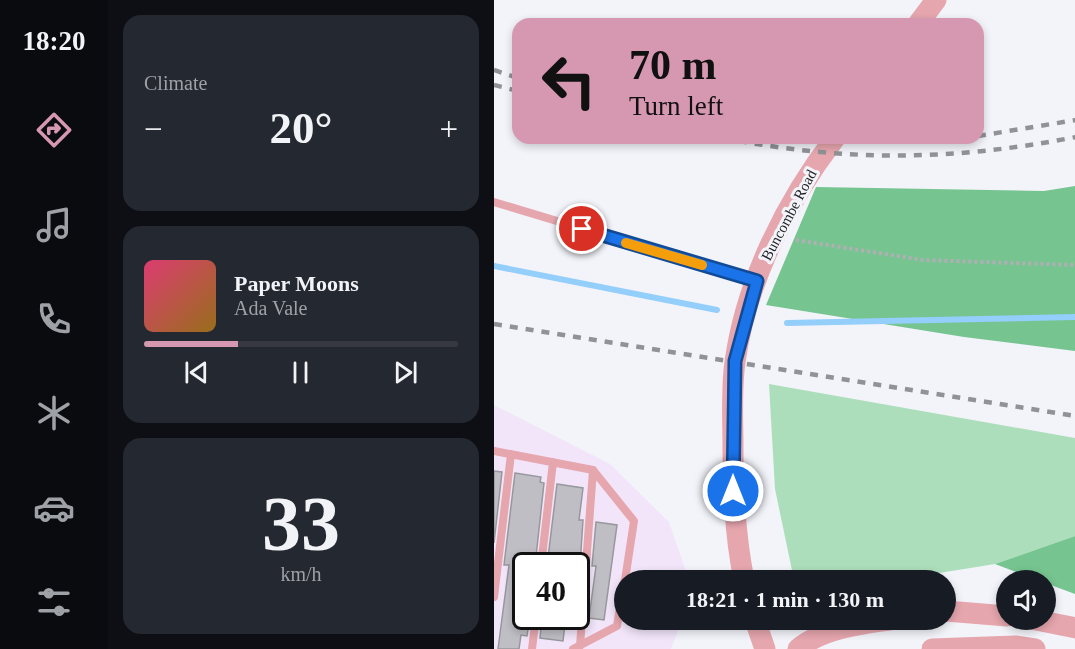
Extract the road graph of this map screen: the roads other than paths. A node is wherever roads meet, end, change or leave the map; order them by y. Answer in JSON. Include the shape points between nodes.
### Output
{"nodes":[{"id":1,"x":935,"y":0,"type":"edge"},
{"id":2,"x":922,"y":18,"type":"edge"},
{"id":3,"x":831,"y":144,"type":"edge"},
{"id":4,"x":494,"y":202,"type":"edge"},
{"id":5,"x":757,"y":281,"type":"junction"},
{"id":6,"x":494,"y":451,"type":"edge"},
{"id":7,"x":510,"y":454,"type":"junction"},
{"id":8,"x":553,"y":462,"type":"junction"},
{"id":9,"x":593,"y":470,"type":"junction"},
{"id":10,"x":543,"y":552,"type":"edge"},
{"id":11,"x":627,"y":570,"type":"edge"},
{"id":12,"x":742,"y":570,"type":"edge"},
{"id":13,"x":494,"y":597,"type":"edge"},
{"id":14,"x":956,"y":612,"type":"edge"},
{"id":15,"x":996,"y":614,"type":"edge"},
{"id":16,"x":1056,"y":624,"type":"edge"},
{"id":17,"x":614,"y":628,"type":"edge"},
{"id":18,"x":1076,"y":628,"type":"edge"},
{"id":19,"x":534,"y":630,"type":"edge"},
{"id":20,"x":758,"y":630,"type":"edge"},
{"id":21,"x":842,"y":630,"type":"edge"},
{"id":22,"x":576,"y":647,"type":"edge"},
{"id":23,"x":532,"y":649,"type":"edge"},
{"id":24,"x":765,"y":649,"type":"edge"},
{"id":25,"x":798,"y":649,"type":"edge"},
{"id":26,"x":932,"y":649,"type":"edge"},
{"id":27,"x":1035,"y":649,"type":"edge"}],
"edges":[{"from":1,"to":2,"type":"street"},
{"from":3,"to":5,"type":"street","name":"Buncombe Road","via":[[804,181]]},
{"from":4,"to":5,"type":"lane"},
{"from":5,"to":12,"type":"street","name":"Buncombe Road","via":[[739,341],[733,384],[735,529]]},
{"from":6,"to":7,"type":"lane"},
{"from":7,"to":8,"type":"lane"},
{"from":7,"to":13,"type":"lane"},
{"from":8,"to":9,"type":"lane"},
{"from":8,"to":10,"type":"lane"},
{"from":9,"to":11,"type":"lane","via":[[634,521]]},
{"from":9,"to":22,"type":"lane"},
{"from":14,"to":15,"type":"street"},
{"from":16,"to":18,"type":"street"},
{"from":17,"to":22,"type":"lane"},
{"from":19,"to":23,"type":"lane"},
{"from":20,"to":24,"type":"street"},
{"from":21,"to":25,"type":"street","via":[[809,639]]},
{"from":26,"to":27,"type":"street"}]}
